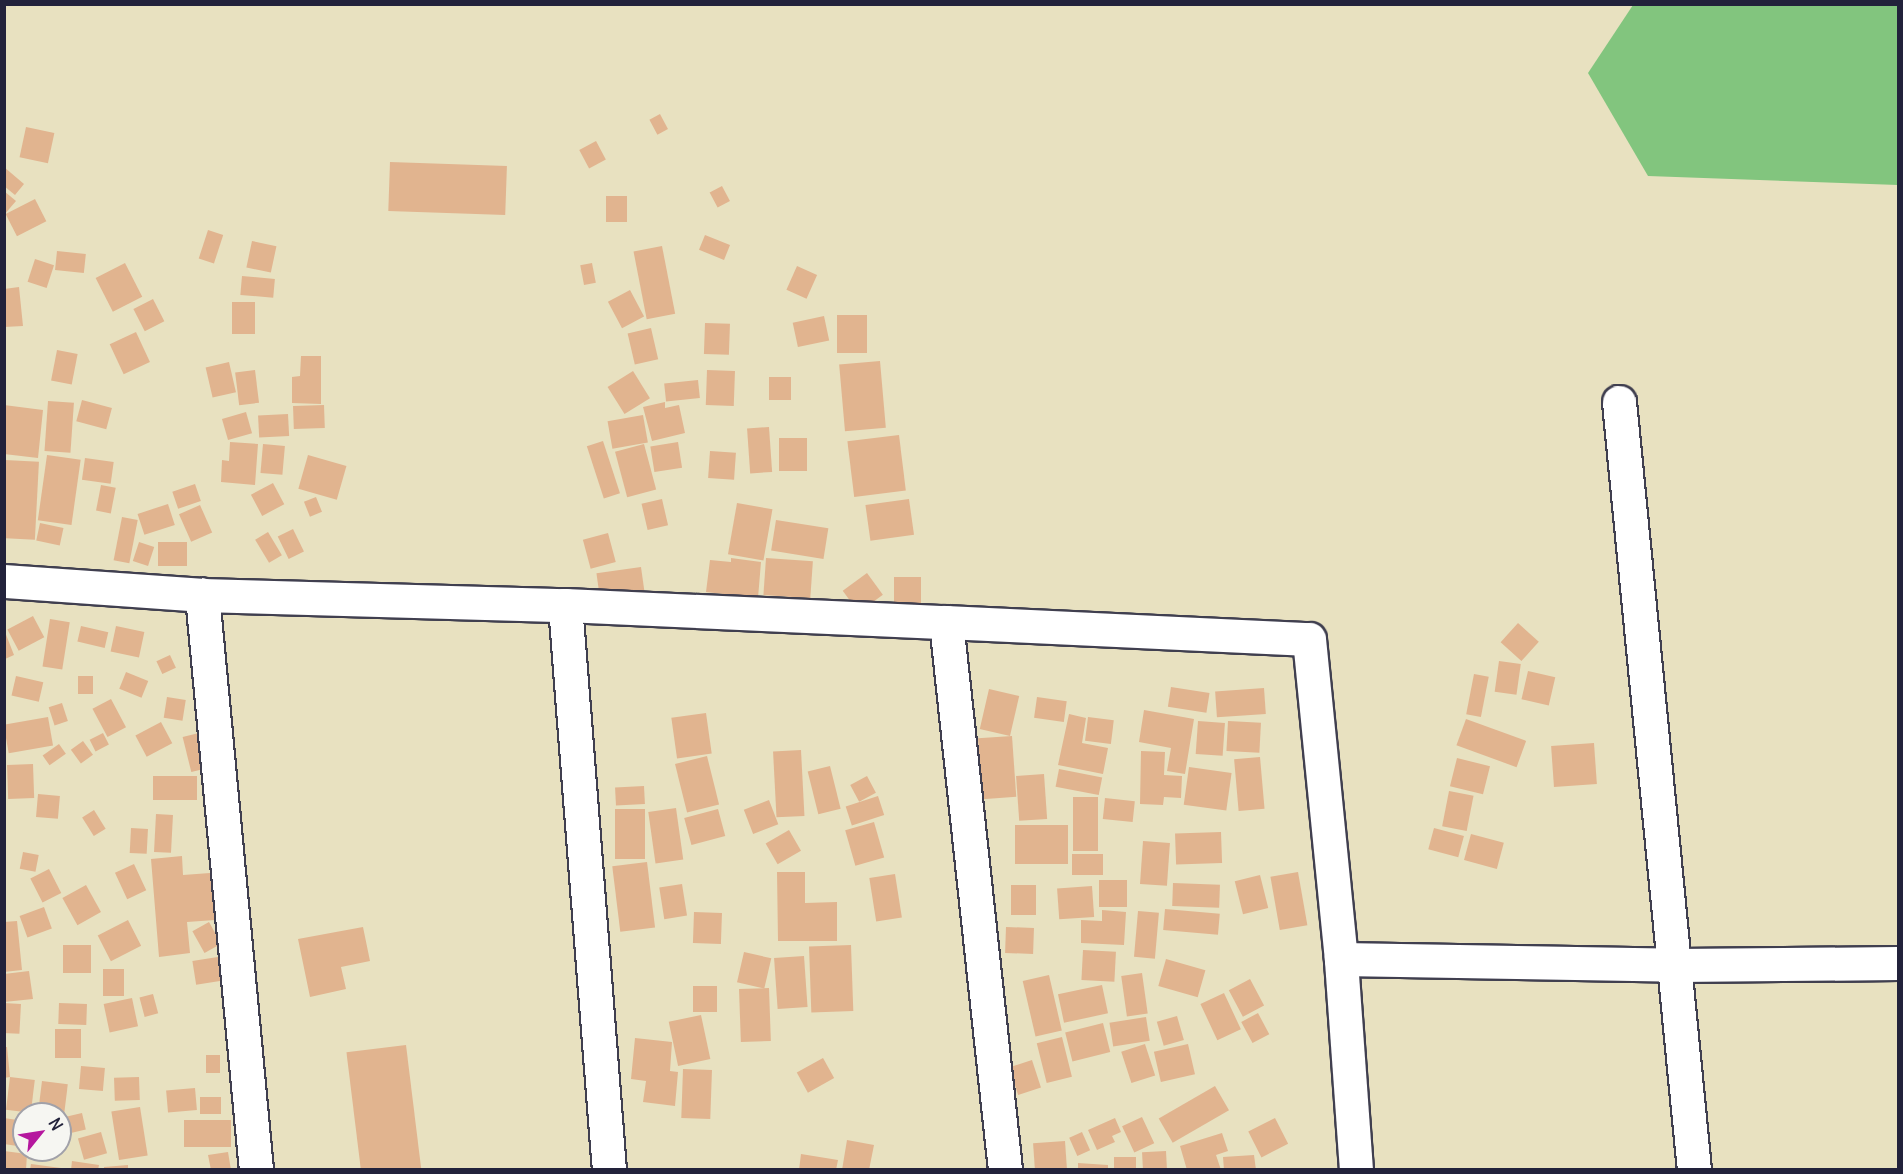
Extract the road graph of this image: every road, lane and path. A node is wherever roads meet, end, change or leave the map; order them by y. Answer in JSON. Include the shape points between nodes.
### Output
{"nodes":[{"id":1,"x":1620,"y":402,"type":"dead end"},
{"id":2,"x":4,"y":581,"type":"edge"},
{"id":3,"x":202,"y":595,"type":"junction"},
{"id":4,"x":565,"y":605,"type":"junction"},
{"id":5,"x":946,"y":622,"type":"junction"},
{"id":6,"x":1341,"y":959,"type":"junction"},
{"id":7,"x":1899,"y":963,"type":"edge"},
{"id":8,"x":1677,"y":965,"type":"junction"},
{"id":9,"x":256,"y":1170,"type":"edge"},
{"id":10,"x":609,"y":1170,"type":"edge"},
{"id":11,"x":1005,"y":1170,"type":"edge"},
{"id":12,"x":1356,"y":1170,"type":"edge"},
{"id":13,"x":1694,"y":1170,"type":"edge"}],
"edges":[{"from":1,"to":8,"type":"street"},
{"from":2,"to":3,"type":"street"},
{"from":3,"to":4,"type":"street"},
{"from":3,"to":9,"type":"street"},
{"from":4,"to":5,"type":"street"},
{"from":4,"to":10,"type":"street"},
{"from":5,"to":6,"type":"street","via":[[1309,639]]},
{"from":5,"to":11,"type":"street"},
{"from":6,"to":8,"type":"street"},
{"from":6,"to":12,"type":"street"},
{"from":7,"to":8,"type":"street"},
{"from":8,"to":13,"type":"street"}]}
